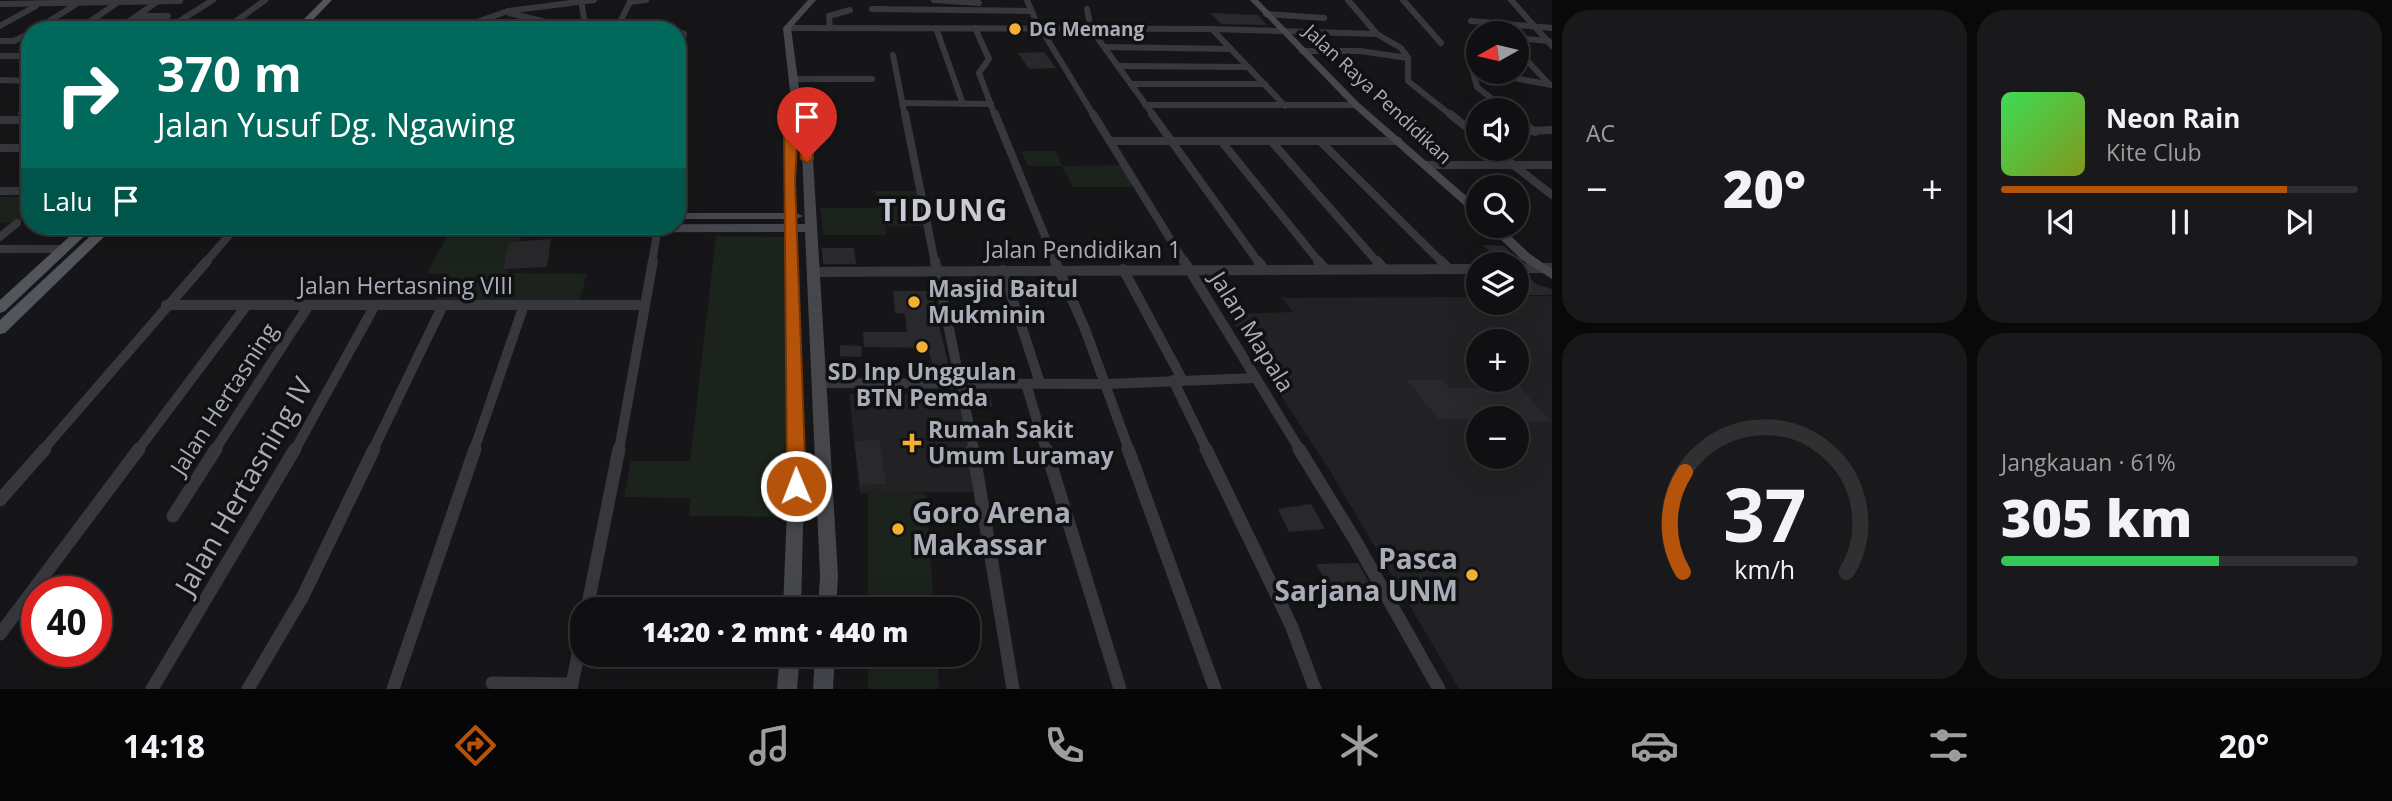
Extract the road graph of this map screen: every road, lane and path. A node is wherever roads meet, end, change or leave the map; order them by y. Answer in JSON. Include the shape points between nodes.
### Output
{"nodes":[{"id":1,"x":213,"y":0,"type":"edge"},
{"id":2,"x":265,"y":0,"type":"edge"},
{"id":3,"x":328,"y":0,"type":"edge"},
{"id":4,"x":340,"y":0,"type":"edge"},
{"id":5,"x":527,"y":0,"type":"edge"},
{"id":6,"x":594,"y":0,"type":"edge"},
{"id":7,"x":646,"y":0,"type":"edge"},
{"id":8,"x":812,"y":0,"type":"edge"},
{"id":9,"x":1254,"y":0,"type":"edge"},
{"id":10,"x":1348,"y":0,"type":"edge"},
{"id":11,"x":1403,"y":0,"type":"edge"},
{"id":12,"x":1511,"y":0,"type":"edge"},
{"id":13,"x":158,"y":1,"type":"edge"},
{"id":14,"x":180,"y":1,"type":"edge"},
{"id":15,"x":581,"y":1,"type":"edge"},
{"id":16,"x":631,"y":1,"type":"edge"},
{"id":17,"x":934,"y":1,"type":"edge"},
{"id":18,"x":979,"y":1,"type":"edge"},
{"id":19,"x":118,"y":2,"type":"junction"},
{"id":20,"x":0,"y":4,"type":"edge"},
{"id":21,"x":38,"y":4,"type":"junction"},
{"id":22,"x":78,"y":4,"type":"junction"},
{"id":23,"x":540,"y":5,"type":"junction"},
{"id":24,"x":1028,"y":5,"type":"edge"},
{"id":25,"x":872,"y":9,"type":"dead end"},
{"id":26,"x":1087,"y":9,"type":"dead end"},
{"id":27,"x":850,"y":10,"type":"dead end"},
{"id":28,"x":937,"y":10,"type":"junction"},
{"id":29,"x":984,"y":11,"type":"junction"},
{"id":30,"x":505,"y":12,"type":"junction"},
{"id":31,"x":1266,"y":15,"type":"junction"},
{"id":32,"x":137,"y":16,"type":"junction"},
{"id":33,"x":168,"y":16,"type":"dead end"},
{"id":34,"x":1324,"y":18,"type":"dead end"},
{"id":35,"x":50,"y":21,"type":"edge"},
{"id":36,"x":91,"y":21,"type":"edge"},
{"id":37,"x":130,"y":21,"type":"edge"},
{"id":38,"x":180,"y":21,"type":"edge"},
{"id":39,"x":236,"y":21,"type":"edge"},
{"id":40,"x":306,"y":21,"type":"edge"},
{"id":41,"x":320,"y":21,"type":"edge"},
{"id":42,"x":480,"y":21,"type":"edge"},
{"id":43,"x":542,"y":21,"type":"edge"},
{"id":44,"x":584,"y":21,"type":"edge"},
{"id":45,"x":621,"y":21,"type":"edge"},
{"id":46,"x":0,"y":26,"type":"edge"},
{"id":47,"x":1530,"y":27,"type":"edge"},
{"id":48,"x":1535,"y":27,"type":"junction"},
{"id":49,"x":830,"y":28,"type":"junction"},
{"id":50,"x":936,"y":28,"type":"junction"},
{"id":51,"x":975,"y":28,"type":"junction"},
{"id":52,"x":1041,"y":28,"type":"junction"},
{"id":53,"x":1552,"y":28,"type":"edge"},
{"id":54,"x":787,"y":29,"type":"junction"},
{"id":55,"x":1091,"y":29,"type":"junction"},
{"id":56,"x":1212,"y":29,"type":"junction"},
{"id":57,"x":1282,"y":30,"type":"junction"},
{"id":58,"x":1377,"y":34,"type":"junction"},
{"id":59,"x":21,"y":38,"type":"edge"},
{"id":60,"x":1530,"y":40,"type":"edge"},
{"id":61,"x":0,"y":41,"type":"edge"},
{"id":62,"x":1550,"y":42,"type":"edge"},
{"id":63,"x":1441,"y":43,"type":"dead end"},
{"id":64,"x":1105,"y":47,"type":"junction"},
{"id":65,"x":1231,"y":49,"type":"junction"},
{"id":66,"x":1302,"y":51,"type":"junction"},
{"id":67,"x":893,"y":55,"type":"dead end"},
{"id":68,"x":21,"y":56,"type":"edge"},
{"id":69,"x":3,"y":57,"type":"edge"},
{"id":70,"x":1408,"y":58,"type":"junction"},
{"id":71,"x":1530,"y":63,"type":"edge"},
{"id":72,"x":1119,"y":66,"type":"junction"},
{"id":73,"x":1248,"y":67,"type":"junction"},
{"id":74,"x":793,"y":79,"type":"junction"},
{"id":75,"x":872,"y":79,"type":"dead end"},
{"id":76,"x":0,"y":80,"type":"edge"},
{"id":77,"x":21,"y":81,"type":"edge"},
{"id":78,"x":1530,"y":81,"type":"edge"},
{"id":79,"x":1478,"y":84,"type":"edge"},
{"id":80,"x":1131,"y":85,"type":"junction"},
{"id":81,"x":1265,"y":85,"type":"junction"},
{"id":82,"x":1551,"y":85,"type":"edge"},
{"id":83,"x":1491,"y":98,"type":"edge"},
{"id":84,"x":902,"y":103,"type":"junction"},
{"id":85,"x":963,"y":104,"type":"junction"},
{"id":86,"x":991,"y":104,"type":"junction"},
{"id":87,"x":1145,"y":105,"type":"junction"},
{"id":88,"x":1356,"y":105,"type":"junction"},
{"id":89,"x":1284,"y":106,"type":"junction"},
{"id":90,"x":798,"y":118,"type":"junction"},
{"id":91,"x":0,"y":120,"type":"edge"},
{"id":92,"x":21,"y":120,"type":"edge"},
{"id":93,"x":1466,"y":126,"type":"edge"},
{"id":94,"x":1529,"y":127,"type":"edge"},
{"id":95,"x":1552,"y":130,"type":"edge"},
{"id":96,"x":1529,"y":132,"type":"edge"},
{"id":97,"x":1535,"y":132,"type":"junction"},
{"id":98,"x":1110,"y":141,"type":"junction"},
{"id":99,"x":1398,"y":141,"type":"junction"},
{"id":100,"x":1171,"y":142,"type":"junction"},
{"id":101,"x":1222,"y":142,"type":"junction"},
{"id":102,"x":1272,"y":142,"type":"junction"},
{"id":103,"x":1322,"y":143,"type":"junction"},
{"id":104,"x":21,"y":146,"type":"edge"},
{"id":105,"x":0,"y":148,"type":"edge"},
{"id":106,"x":1508,"y":161,"type":"edge"},
{"id":107,"x":1552,"y":165,"type":"edge"},
{"id":108,"x":1426,"y":166,"type":"junction"},
{"id":109,"x":1514,"y":166,"type":"junction"},
{"id":110,"x":789,"y":181,"type":"junction"},
{"id":111,"x":807,"y":181,"type":"junction"},
{"id":112,"x":0,"y":191,"type":"edge"},
{"id":113,"x":21,"y":191,"type":"edge"},
{"id":114,"x":1552,"y":195,"type":"edge"},
{"id":115,"x":1466,"y":201,"type":"edge"},
{"id":116,"x":686,"y":216,"type":"edge"},
{"id":117,"x":790,"y":222,"type":"junction"},
{"id":118,"x":809,"y":222,"type":"junction"},
{"id":119,"x":16,"y":223,"type":"dead end"},
{"id":120,"x":686,"y":226,"type":"edge"},
{"id":121,"x":78,"y":235,"type":"edge"},
{"id":122,"x":98,"y":235,"type":"edge"},
{"id":123,"x":228,"y":235,"type":"edge"},
{"id":124,"x":657,"y":235,"type":"edge"},
{"id":125,"x":0,"y":237,"type":"edge"},
{"id":126,"x":1507,"y":238,"type":"edge"},
{"id":127,"x":0,"y":249,"type":"edge"},
{"id":128,"x":62,"y":249,"type":"junction"},
{"id":129,"x":1541,"y":267,"type":"edge"},
{"id":130,"x":1123,"y":269,"type":"junction"},
{"id":131,"x":1189,"y":269,"type":"junction"},
{"id":132,"x":1325,"y":269,"type":"junction"},
{"id":133,"x":1384,"y":269,"type":"junction"},
{"id":134,"x":1449,"y":269,"type":"junction"},
{"id":135,"x":1466,"y":269,"type":"edge"},
{"id":136,"x":938,"y":270,"type":"junction"},
{"id":137,"x":1003,"y":270,"type":"junction"},
{"id":138,"x":1058,"y":270,"type":"junction"},
{"id":139,"x":1264,"y":270,"type":"junction"},
{"id":140,"x":813,"y":272,"type":"junction"},
{"id":141,"x":1552,"y":287,"type":"edge"},
{"id":142,"x":166,"y":305,"type":"junction"},
{"id":143,"x":247,"y":305,"type":"junction"},
{"id":144,"x":309,"y":305,"type":"junction"},
{"id":145,"x":375,"y":305,"type":"junction"},
{"id":146,"x":443,"y":305,"type":"junction"},
{"id":147,"x":524,"y":305,"type":"junction"},
{"id":148,"x":645,"y":305,"type":"junction"},
{"id":149,"x":0,"y":308,"type":"edge"},
{"id":150,"x":0,"y":330,"type":"edge"},
{"id":151,"x":1256,"y":378,"type":"junction"},
{"id":152,"x":1177,"y":380,"type":"junction"},
{"id":153,"x":820,"y":383,"type":"junction"},
{"id":154,"x":794,"y":384,"type":"junction"},
{"id":155,"x":961,"y":384,"type":"junction"},
{"id":156,"x":1033,"y":384,"type":"junction"},
{"id":157,"x":1106,"y":384,"type":"junction"},
{"id":158,"x":0,"y":500,"type":"edge"},
{"id":159,"x":173,"y":516,"type":"dead end"},
{"id":160,"x":589,"y":597,"type":"edge"},
{"id":161,"x":792,"y":597,"type":"edge"},
{"id":162,"x":828,"y":597,"type":"edge"},
{"id":163,"x":0,"y":634,"type":"edge"},
{"id":164,"x":576,"y":667,"type":"edge"},
{"id":165,"x":789,"y":667,"type":"edge"},
{"id":166,"x":824,"y":667,"type":"edge"},
{"id":167,"x":492,"y":683,"type":"dead end"},
{"id":168,"x":572,"y":687,"type":"edge"},
{"id":169,"x":152,"y":689,"type":"edge"},
{"id":170,"x":248,"y":689,"type":"edge"},
{"id":171,"x":393,"y":689,"type":"edge"},
{"id":172,"x":787,"y":689,"type":"edge"},
{"id":173,"x":823,"y":689,"type":"edge"},
{"id":174,"x":1013,"y":689,"type":"edge"},
{"id":175,"x":1120,"y":689,"type":"edge"},
{"id":176,"x":1215,"y":689,"type":"edge"},
{"id":177,"x":1315,"y":689,"type":"edge"},
{"id":178,"x":1439,"y":689,"type":"edge"}],
"edges":[{"from":1,"to":38,"type":"street"},
{"from":2,"to":39,"type":"street"},
{"from":3,"to":40,"type":"main road"},
{"from":4,"to":41,"type":"main road"},
{"from":5,"to":23,"type":"street"},
{"from":6,"to":15,"type":"street"},
{"from":7,"to":16,"type":"street"},
{"from":8,"to":54,"type":"street"},
{"from":9,"to":31,"type":"street","name":"Jalan Raya Pendidikan"},
{"from":10,"to":58,"type":"street"},
{"from":11,"to":63,"type":"street"},
{"from":12,"to":48,"type":"street"},
{"from":13,"to":14,"type":"street"},
{"from":13,"to":19,"type":"street"},
{"from":13,"to":32,"type":"street"},
{"from":15,"to":23,"type":"street"},
{"from":15,"to":44,"type":"street"},
{"from":16,"to":45,"type":"street"},
{"from":17,"to":18,"type":"street"},
{"from":17,"to":28,"type":"street"},
{"from":18,"to":29,"type":"street"},
{"from":19,"to":22,"type":"street"},
{"from":19,"to":36,"type":"street"},
{"from":20,"to":21,"type":"street"},
{"from":21,"to":22,"type":"street"},
{"from":21,"to":46,"type":"street"},
{"from":22,"to":35,"type":"street"},
{"from":23,"to":30,"type":"street"},
{"from":24,"to":29,"type":"street"},
{"from":24,"to":52,"type":"street","name":"Jalan Mapala"},
{"from":25,"to":28,"type":"street"},
{"from":26,"to":55,"type":"street"},
{"from":27,"to":49,"type":"street","via":[[829,16]]},
{"from":28,"to":29,"type":"street"},
{"from":30,"to":42,"type":"street"},
{"from":30,"to":43,"type":"street"},
{"from":31,"to":34,"type":"street"},
{"from":31,"to":57,"type":"street","name":"Jalan Raya Pendidikan"},
{"from":32,"to":33,"type":"street"},
{"from":32,"to":37,"type":"street"},
{"from":47,"to":48,"type":"street"},
{"from":48,"to":53,"type":"street"},
{"from":48,"to":62,"type":"street"},
{"from":49,"to":50,"type":"street"},
{"from":49,"to":54,"type":"street"},
{"from":50,"to":51,"type":"street"},
{"from":50,"to":85,"type":"street"},
{"from":51,"to":52,"type":"street"},
{"from":51,"to":86,"type":"street","via":[[988,55],[979,73]]},
{"from":52,"to":55,"type":"street"},
{"from":52,"to":98,"type":"street","name":"Jalan Mapala"},
{"from":54,"to":74,"type":"street"},
{"from":55,"to":56,"type":"street"},
{"from":55,"to":64,"type":"street","name":"Jalan Mapala"},
{"from":56,"to":57,"type":"street"},
{"from":56,"to":65,"type":"street"},
{"from":57,"to":58,"type":"street"},
{"from":57,"to":66,"type":"street","name":"Jalan Raya Pendidikan"},
{"from":58,"to":70,"type":"street","via":[[1401,48]]},
{"from":59,"to":61,"type":"street"},
{"from":60,"to":62,"type":"street"},
{"from":64,"to":65,"type":"street"},
{"from":64,"to":72,"type":"street","name":"Jalan Mapala"},
{"from":65,"to":73,"type":"street"},
{"from":66,"to":70,"type":"street","via":[[1360,51]]},
{"from":66,"to":88,"type":"street","name":"Jalan Raya Pendidikan"},
{"from":67,"to":84,"type":"street"},
{"from":68,"to":69,"type":"street"},
{"from":70,"to":93,"type":"street","via":[[1408,81]]},
{"from":71,"to":82,"type":"street"},
{"from":72,"to":73,"type":"street"},
{"from":72,"to":80,"type":"street","name":"Jalan Mapala"},
{"from":73,"to":81,"type":"street"},
{"from":74,"to":75,"type":"street"},
{"from":74,"to":90,"type":"street"},
{"from":76,"to":77,"type":"street"},
{"from":78,"to":82,"type":"street"},
{"from":79,"to":83,"type":"street"},
{"from":80,"to":81,"type":"street"},
{"from":80,"to":87,"type":"street","name":"Jalan Mapala"},
{"from":81,"to":89,"type":"street"},
{"from":84,"to":85,"type":"street"},
{"from":84,"to":136,"type":"street"},
{"from":85,"to":86,"type":"street"},
{"from":86,"to":138,"type":"street"},
{"from":87,"to":89,"type":"street"},
{"from":87,"to":100,"type":"street","name":"Jalan Mapala"},
{"from":88,"to":89,"type":"street"},
{"from":88,"to":99,"type":"street","name":"Jalan Raya Pendidikan"},
{"from":90,"to":110,"type":"street","via":[[790,127]]},
{"from":90,"to":111,"type":"street","via":[[806,126]]},
{"from":91,"to":92,"type":"street"},
{"from":94,"to":97,"type":"street"},
{"from":95,"to":97,"type":"street"},
{"from":96,"to":97,"type":"street"},
{"from":98,"to":100,"type":"street"},
{"from":98,"to":131,"type":"street","name":"Jalan Mapala"},
{"from":99,"to":103,"type":"street"},
{"from":99,"to":108,"type":"street","name":"Jalan Raya Pendidikan"},
{"from":100,"to":101,"type":"street"},
{"from":100,"to":139,"type":"street","name":"Jalan Mapala"},
{"from":101,"to":102,"type":"street"},
{"from":101,"to":132,"type":"street"},
{"from":102,"to":103,"type":"street"},
{"from":102,"to":133,"type":"street"},
{"from":103,"to":134,"type":"street"},
{"from":104,"to":105,"type":"street"},
{"from":106,"to":109,"type":"street"},
{"from":107,"to":109,"type":"street"},
{"from":108,"to":109,"type":"street"},
{"from":108,"to":115,"type":"street","name":"Jalan Raya Pendidikan"},
{"from":109,"to":114,"type":"street"},
{"from":110,"to":111,"type":"street"},
{"from":110,"to":117,"type":"street"},
{"from":111,"to":118,"type":"street"},
{"from":112,"to":113,"type":"street"},
{"from":116,"to":117,"type":"street"},
{"from":117,"to":118,"type":"street"},
{"from":117,"to":120,"type":"street"},
{"from":117,"to":154,"type":"street"},
{"from":118,"to":140,"type":"street"},
{"from":119,"to":125,"type":"street"},
{"from":121,"to":128,"type":"main road"},
{"from":122,"to":150,"type":"main road"},
{"from":123,"to":142,"type":"street"},
{"from":124,"to":148,"type":"street"},
{"from":126,"to":129,"type":"street"},
{"from":127,"to":128,"type":"street"},
{"from":128,"to":149,"type":"main road"},
{"from":129,"to":141,"type":"street"},
{"from":130,"to":131,"type":"street","name":"Jalan Pendidikan 1"},
{"from":130,"to":138,"type":"street","name":"Jalan Pendidikan 1"},
{"from":130,"to":152,"type":"street"},
{"from":131,"to":139,"type":"street","name":"Jalan Pendidikan 1"},
{"from":131,"to":151,"type":"street","name":"Jalan Mapala"},
{"from":132,"to":133,"type":"street","name":"Jalan Pendidikan 1"},
{"from":132,"to":139,"type":"street","name":"Jalan Pendidikan 1"},
{"from":133,"to":134,"type":"street","name":"Jalan Pendidikan 1"},
{"from":134,"to":135,"type":"street","name":"Jalan Pendidikan 1"},
{"from":136,"to":137,"type":"street","name":"Jalan Pendidikan 1"},
{"from":136,"to":140,"type":"street","name":"Jalan Pendidikan 1"},
{"from":136,"to":155,"type":"street"},
{"from":137,"to":138,"type":"street","name":"Jalan Pendidikan 1"},
{"from":137,"to":156,"type":"street"},
{"from":138,"to":157,"type":"street"},
{"from":140,"to":153,"type":"street"},
{"from":142,"to":143,"type":"street","name":"Jalan Hertasning VIII"},
{"from":142,"to":158,"type":"street"},
{"from":143,"to":144,"type":"street","name":"Jalan Hertasning VIII"},
{"from":143,"to":163,"type":"street"},
{"from":144,"to":145,"type":"street","name":"Jalan Hertasning VIII"},
{"from":144,"to":159,"type":"street","name":"Jalan Hertasning"},
{"from":145,"to":146,"type":"street","name":"Jalan Hertasning VIII"},
{"from":145,"to":169,"type":"street","name":"Jalan Hertasning IV","via":[[268,497]]},
{"from":146,"to":147,"type":"street","name":"Jalan Hertasning VIII"},
{"from":146,"to":170,"type":"street","via":[[303,596]]},
{"from":147,"to":148,"type":"street","name":"Jalan Hertasning VIII"},
{"from":147,"to":171,"type":"street"},
{"from":148,"to":160,"type":"street"},
{"from":151,"to":152,"type":"street"},
{"from":151,"to":178,"type":"street","name":"Jalan Mapala"},
{"from":152,"to":157,"type":"street"},
{"from":152,"to":177,"type":"street","via":[[1291,625]]},
{"from":153,"to":154,"type":"street"},
{"from":153,"to":155,"type":"street"},
{"from":153,"to":162,"type":"street"},
{"from":154,"to":161,"type":"street"},
{"from":155,"to":156,"type":"street"},
{"from":155,"to":174,"type":"street"},
{"from":156,"to":157,"type":"street"},
{"from":156,"to":175,"type":"street"},
{"from":157,"to":176,"type":"street"},
{"from":164,"to":168,"type":"street"},
{"from":165,"to":172,"type":"street"},
{"from":166,"to":173,"type":"street"},
{"from":167,"to":168,"type":"street"}]}
